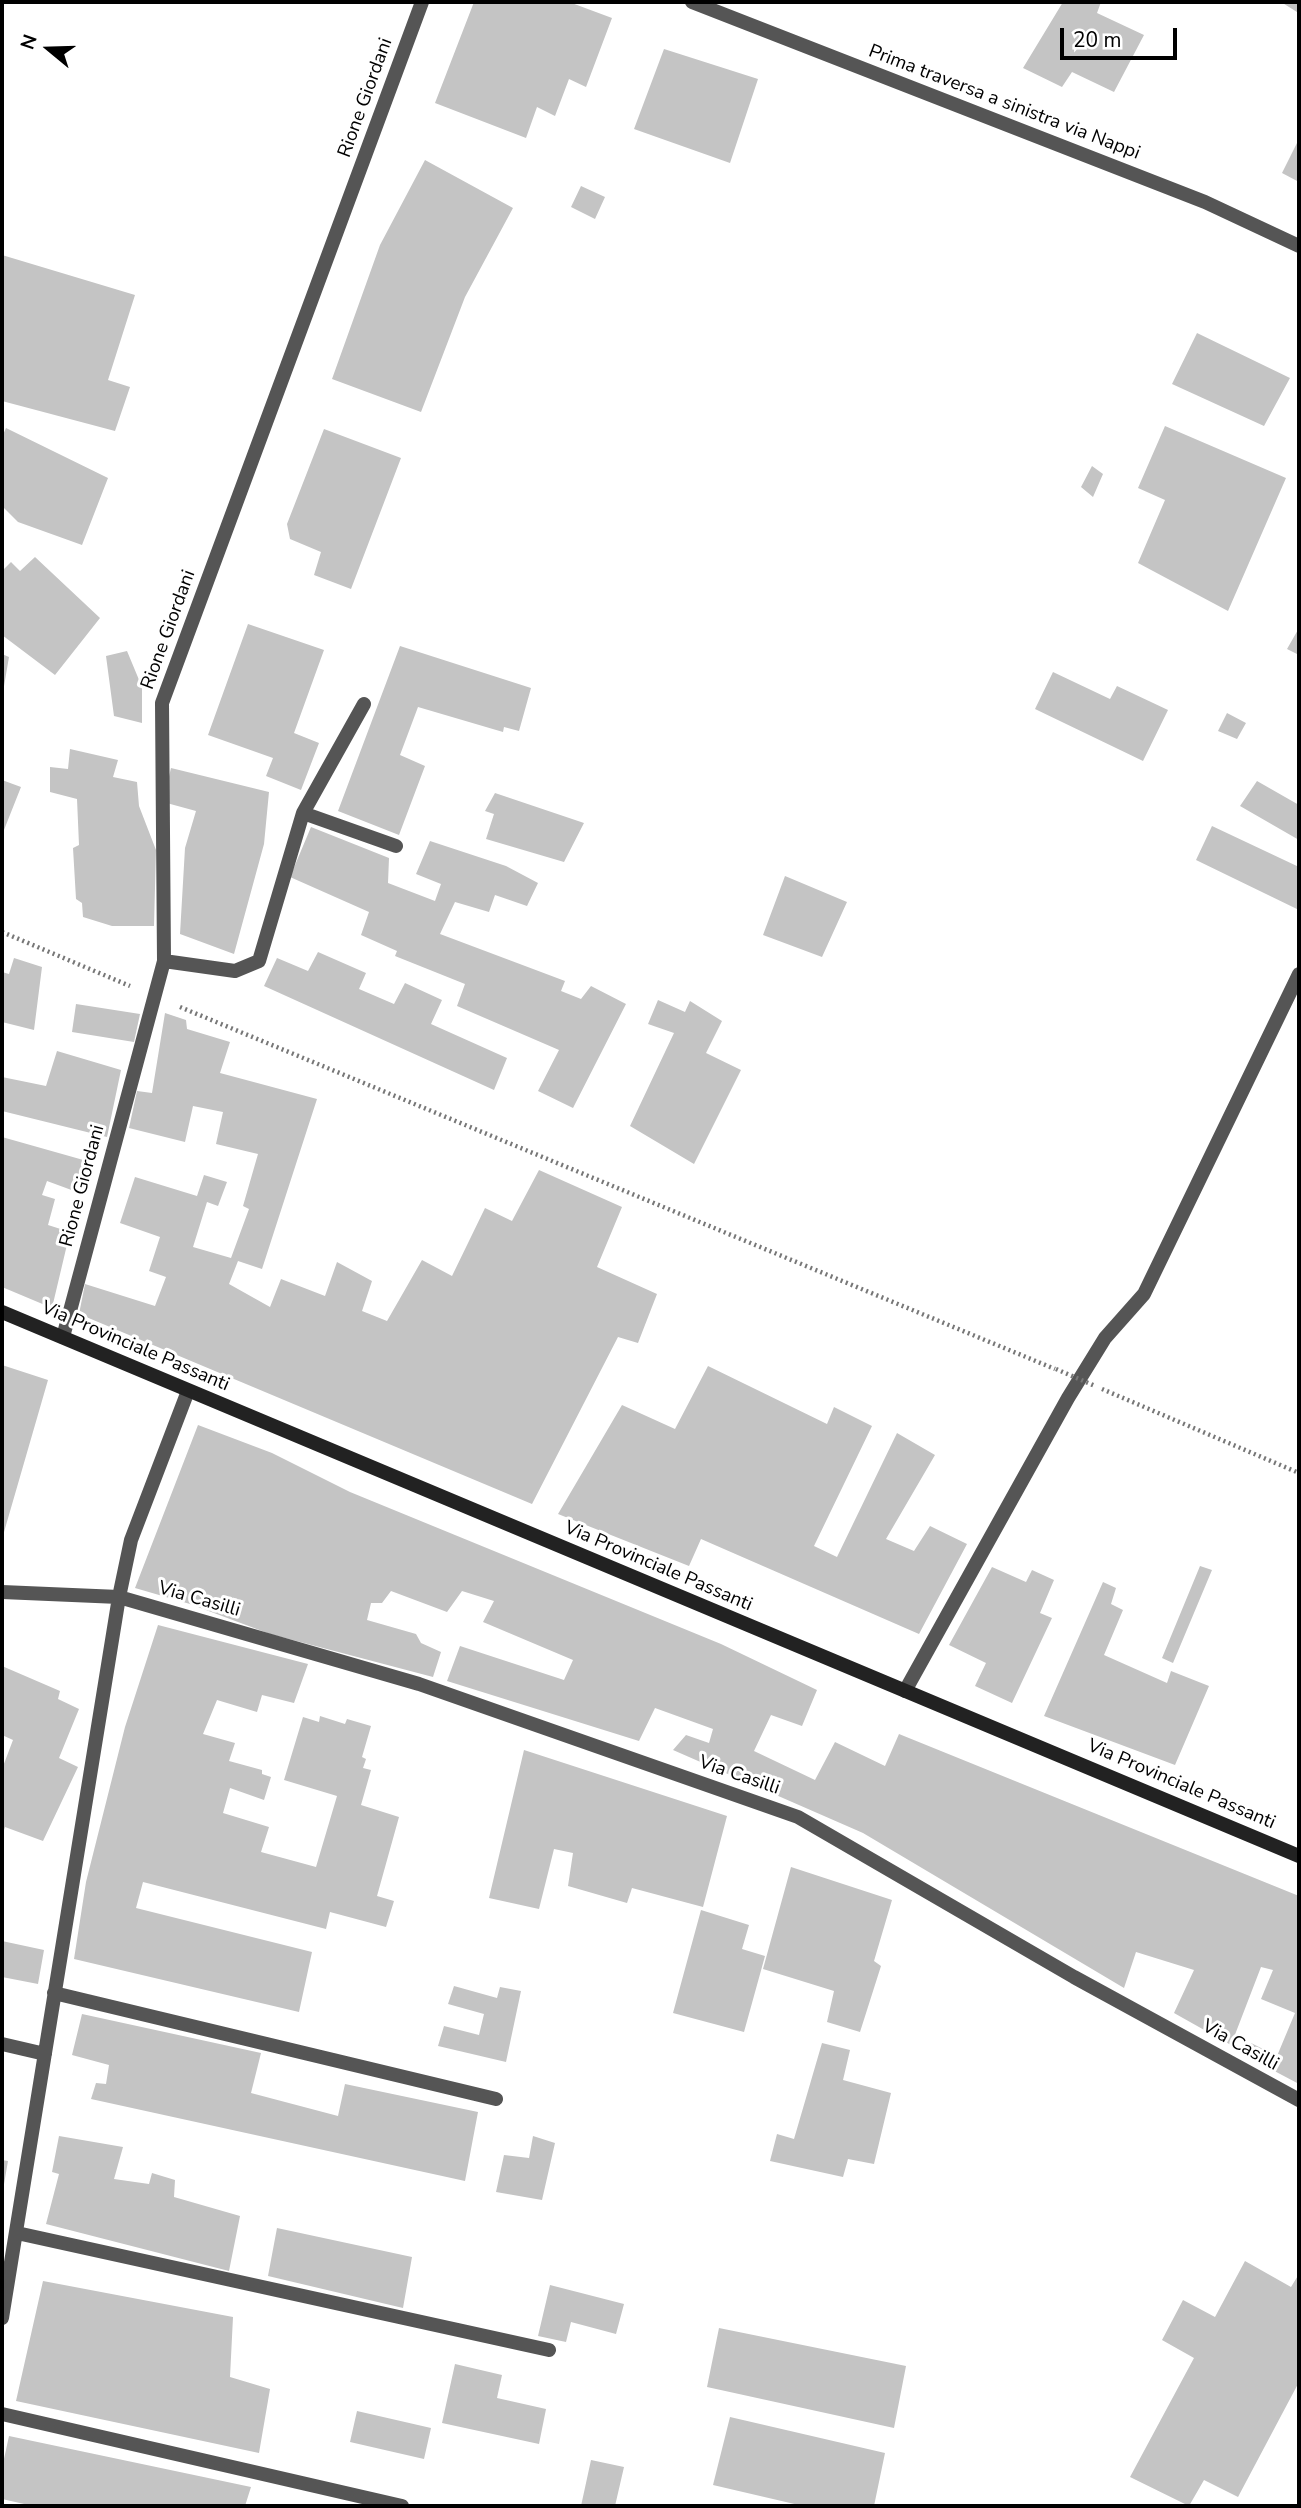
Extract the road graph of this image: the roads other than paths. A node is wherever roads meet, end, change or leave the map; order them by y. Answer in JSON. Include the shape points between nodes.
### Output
{"nodes":[{"id":1,"x":422,"y":2,"type":"edge"},
{"id":2,"x":692,"y":2,"type":"edge"},
{"id":3,"x":1299,"y":246,"type":"edge"},
{"id":4,"x":364,"y":704,"type":"dead end"},
{"id":5,"x":303,"y":813,"type":"junction"},
{"id":6,"x":396,"y":845,"type":"dead end"},
{"id":7,"x":164,"y":961,"type":"junction"},
{"id":8,"x":1299,"y":974,"type":"edge"},
{"id":9,"x":2,"y":1312,"type":"edge"},
{"id":10,"x":63,"y":1338,"type":"junction"},
{"id":11,"x":188,"y":1391,"type":"junction"},
{"id":12,"x":2,"y":1592,"type":"edge"},
{"id":13,"x":119,"y":1597,"type":"junction"},
{"id":14,"x":905,"y":1691,"type":"junction"},
{"id":15,"x":1299,"y":1856,"type":"edge"},
{"id":16,"x":54,"y":1993,"type":"junction"},
{"id":17,"x":2,"y":2045,"type":"edge"},
{"id":18,"x":45,"y":2054,"type":"junction"},
{"id":19,"x":496,"y":2099,"type":"dead end"},
{"id":20,"x":1299,"y":2100,"type":"edge"},
{"id":21,"x":17,"y":2233,"type":"junction"},
{"id":22,"x":2,"y":2318,"type":"edge"},
{"id":23,"x":549,"y":2350,"type":"dead end"},
{"id":24,"x":2,"y":2414,"type":"edge"},
{"id":25,"x":402,"y":2506,"type":"edge"}],
"edges":[{"from":1,"to":7,"type":"street","name":"Rione Giordani","via":[[162,703]]},
{"from":2,"to":3,"type":"street","name":"Prima traversa a sinistra via Nappi","via":[[1205,202]]},
{"from":4,"to":5,"type":"street"},
{"from":5,"to":6,"type":"street"},
{"from":5,"to":7,"type":"street","via":[[260,961],[234,971]]},
{"from":7,"to":10,"type":"street","name":"Rione Giordani"},
{"from":8,"to":14,"type":"street","via":[[1144,1294],[1105,1338],[1068,1398]]},
{"from":9,"to":10,"type":"main road","name":"Via Provinciale Passanti"},
{"from":10,"to":11,"type":"main road","name":"Via Provinciale Passanti"},
{"from":11,"to":13,"type":"street","via":[[131,1540]]},
{"from":11,"to":14,"type":"main road","name":"Via Provinciale Passanti"},
{"from":12,"to":13,"type":"street","name":"Via Casilli"},
{"from":13,"to":16,"type":"street"},
{"from":13,"to":20,"type":"street","name":"Via Casilli","via":[[419,1684],[798,1818]]},
{"from":14,"to":15,"type":"main road","name":"Via Provinciale Passanti"},
{"from":16,"to":18,"type":"street"},
{"from":16,"to":19,"type":"street"},
{"from":17,"to":18,"type":"street"},
{"from":18,"to":21,"type":"street"},
{"from":21,"to":22,"type":"street"},
{"from":21,"to":23,"type":"street"},
{"from":24,"to":25,"type":"street"}]}
